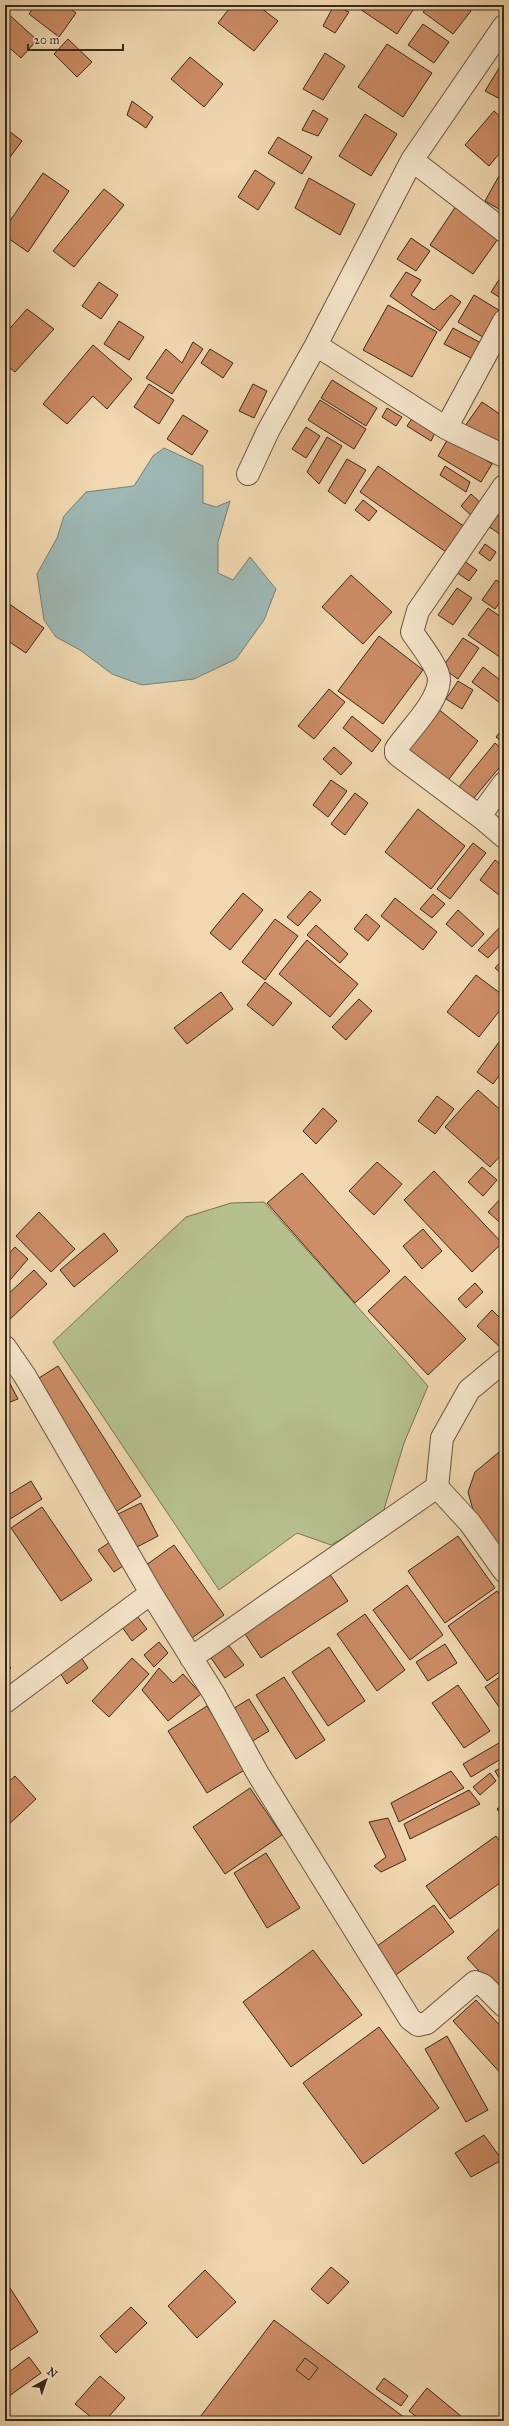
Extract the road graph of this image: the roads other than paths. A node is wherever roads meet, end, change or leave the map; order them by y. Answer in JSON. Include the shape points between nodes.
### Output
{"nodes":[{"id":1,"x":504,"y":26,"type":"edge"},
{"id":2,"x":412,"y":160,"type":"junction"},
{"id":3,"x":504,"y":231,"type":"edge"},
{"id":4,"x":504,"y":320,"type":"edge"},
{"id":5,"x":316,"y":345,"type":"junction"},
{"id":6,"x":446,"y":428,"type":"junction"},
{"id":7,"x":504,"y":456,"type":"edge"},
{"id":8,"x":248,"y":474,"type":"dead end"},
{"id":9,"x":504,"y":486,"type":"edge"},
{"id":10,"x":504,"y":783,"type":"edge"},
{"id":11,"x":483,"y":819,"type":"junction"},
{"id":12,"x":504,"y":837,"type":"edge"},
{"id":13,"x":5,"y":1347,"type":"edge"},
{"id":14,"x":504,"y":1361,"type":"edge"},
{"id":15,"x":437,"y":1487,"type":"junction"},
{"id":16,"x":504,"y":1571,"type":"edge"},
{"id":17,"x":151,"y":1593,"type":"junction"},
{"id":18,"x":191,"y":1658,"type":"junction"},
{"id":19,"x":5,"y":1702,"type":"edge"},
{"id":20,"x":504,"y":2006,"type":"edge"}],
"edges":[{"from":1,"to":2,"type":"street"},
{"from":2,"to":3,"type":"street"},
{"from":2,"to":5,"type":"street"},
{"from":4,"to":6,"type":"street"},
{"from":5,"to":6,"type":"street"},
{"from":5,"to":8,"type":"street","via":[[268,431]]},
{"from":6,"to":7,"type":"street"},
{"from":9,"to":11,"type":"street","via":[[418,612],[412,632],[433,664],[439,680],[432,699],[396,749],[399,756]]},
{"from":10,"to":11,"type":"street","via":[[482,813]]},
{"from":11,"to":12,"type":"street"},
{"from":13,"to":17,"type":"street","via":[[25,1376]]},
{"from":14,"to":15,"type":"street","via":[[468,1390],[442,1438]]},
{"from":15,"to":16,"type":"street","via":[[470,1523]]},
{"from":15,"to":18,"type":"street"},
{"from":17,"to":18,"type":"street"},
{"from":17,"to":19,"type":"street"},
{"from":18,"to":20,"type":"street","via":[[258,1774],[410,2019],[418,2025],[427,2023],[475,1982],[483,1985]]}]}
